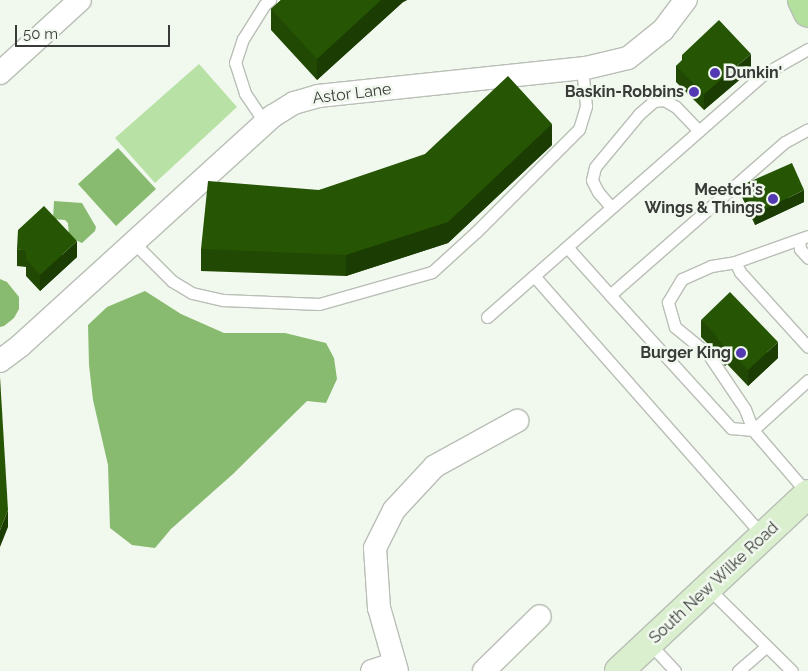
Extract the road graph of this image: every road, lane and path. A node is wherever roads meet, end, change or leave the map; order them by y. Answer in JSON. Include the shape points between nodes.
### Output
{"nodes":[{"id":1,"x":80,"y":0,"type":"edge"},
{"id":2,"x":270,"y":0,"type":"edge"},
{"id":3,"x":686,"y":0,"type":"edge"},
{"id":4,"x":802,"y":0,"type":"edge"},
{"id":5,"x":808,"y":13,"type":"edge"},
{"id":6,"x":808,"y":49,"type":"edge"},
{"id":7,"x":582,"y":69,"type":"junction"},
{"id":8,"x":0,"y":73,"type":"edge"},
{"id":9,"x":265,"y":123,"type":"junction"},
{"id":10,"x":808,"y":129,"type":"edge"},
{"id":11,"x":699,"y":131,"type":"junction"},
{"id":12,"x":611,"y":208,"type":"junction"},
{"id":13,"x":803,"y":238,"type":"edge"},
{"id":14,"x":134,"y":243,"type":"junction"},
{"id":15,"x":567,"y":247,"type":"junction"},
{"id":16,"x":808,"y":258,"type":"edge"},
{"id":17,"x":735,"y":262,"type":"junction"},
{"id":18,"x":534,"y":276,"type":"junction"},
{"id":19,"x":610,"y":295,"type":"junction"},
{"id":20,"x":487,"y":317,"type":"dead end"},
{"id":21,"x":808,"y":347,"type":"edge"},
{"id":22,"x":0,"y":361,"type":"edge"},
{"id":23,"x":808,"y":380,"type":"edge"},
{"id":24,"x":518,"y":421,"type":"dead end"},
{"id":25,"x":753,"y":430,"type":"junction"},
{"id":26,"x":808,"y":494,"type":"edge"},
{"id":27,"x":763,"y":536,"type":"junction"},
{"id":28,"x":708,"y":588,"type":"junction"},
{"id":29,"x":540,"y":616,"type":"dead end"},
{"id":30,"x":649,"y":643,"type":"junction"},
{"id":31,"x":767,"y":646,"type":"junction"},
{"id":32,"x":395,"y":667,"type":"edge"},
{"id":33,"x":372,"y":671,"type":"edge"},
{"id":34,"x":484,"y":671,"type":"edge"},
{"id":35,"x":619,"y":671,"type":"edge"},
{"id":36,"x":675,"y":671,"type":"edge"},
{"id":37,"x":738,"y":671,"type":"edge"},
{"id":38,"x":792,"y":671,"type":"edge"}],
"edges":[{"from":1,"to":8,"type":"street"},
{"from":2,"to":9,"type":"lane","via":[[243,39],[235,63],[245,93]]},
{"from":3,"to":7,"type":"street","name":"Astor Lane","via":[[663,30],[628,58]]},
{"from":4,"to":5,"type":"main road"},
{"from":6,"to":11,"type":"lane","via":[[764,74]]},
{"from":7,"to":9,"type":"street","name":"Astor Lane","via":[[318,96],[294,103]]},
{"from":7,"to":14,"type":"lane","via":[[586,106],[579,129],[432,272],[319,304],[223,300],[192,293],[172,281]]},
{"from":9,"to":14,"type":"street","name":"Astor Lane"},
{"from":10,"to":19,"type":"lane","via":[[785,142]]},
{"from":11,"to":12,"type":"lane"},
{"from":11,"to":12,"type":"lane","via":[[676,106],[664,100],[654,101],[639,114],[595,167],[592,180]]},
{"from":12,"to":15,"type":"lane"},
{"from":13,"to":16,"type":"lane","via":[[800,248]]},
{"from":13,"to":17,"type":"lane"},
{"from":14,"to":22,"type":"street","name":"Astor Lane","via":[[22,345]]},
{"from":15,"to":18,"type":"lane"},
{"from":15,"to":19,"type":"lane"},
{"from":17,"to":21,"type":"lane","via":[[740,272]]},
{"from":17,"to":25,"type":"lane","via":[[711,266],[682,279],[668,302],[675,327],[708,354],[745,409]]},
{"from":18,"to":20,"type":"lane"},
{"from":18,"to":27,"type":"lane"},
{"from":19,"to":25,"type":"lane","via":[[730,428]]},
{"from":23,"to":25,"type":"lane"},
{"from":24,"to":32,"type":"street","via":[[436,466],[394,510],[375,548],[379,608]]},
{"from":25,"to":26,"type":"lane"},
{"from":26,"to":27,"type":"main road","name":"South New Wilke Road"},
{"from":27,"to":28,"type":"main road","name":"South New Wilke Road"},
{"from":28,"to":30,"type":"main road","name":"South New Wilke Road"},
{"from":28,"to":31,"type":"lane"},
{"from":29,"to":34,"type":"street"},
{"from":30,"to":35,"type":"main road","name":"South New Wilke Road"},
{"from":30,"to":36,"type":"lane"},
{"from":31,"to":37,"type":"lane"},
{"from":31,"to":38,"type":"lane"},
{"from":32,"to":33,"type":"street"}]}
